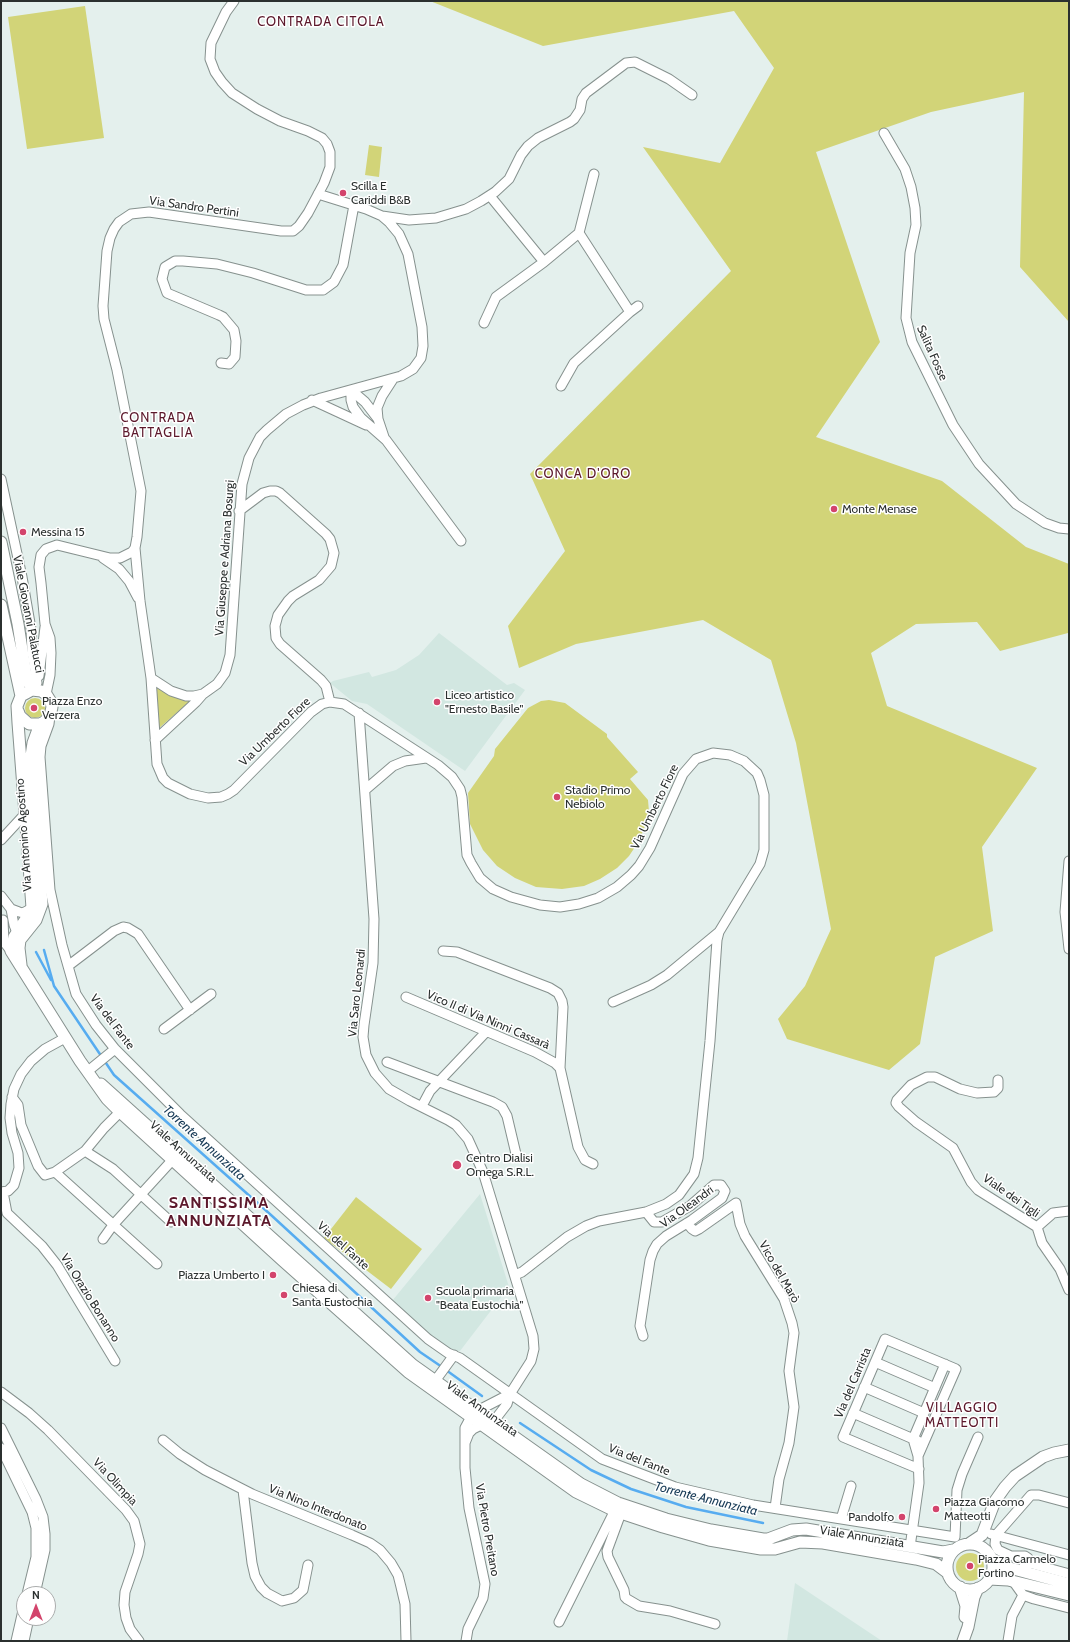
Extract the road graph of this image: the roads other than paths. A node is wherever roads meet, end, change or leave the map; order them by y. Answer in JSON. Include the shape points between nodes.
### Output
{"nodes":[{"id":1,"x":234,"y":1,"type":"edge"},
{"id":2,"x":692,"y":95,"type":"dead end"},
{"id":3,"x":884,"y":133,"type":"dead end"},
{"id":4,"x":594,"y":174,"type":"dead end"},
{"id":5,"x":318,"y":194,"type":"junction"},
{"id":6,"x":490,"y":196,"type":"junction"},
{"id":7,"x":354,"y":205,"type":"junction"},
{"id":8,"x":382,"y":216,"type":"junction"},
{"id":9,"x":579,"y":233,"type":"junction"},
{"id":10,"x":544,"y":262,"type":"junction"},
{"id":11,"x":638,"y":306,"type":"dead end"},
{"id":12,"x":630,"y":312,"type":"junction"},
{"id":13,"x":484,"y":323,"type":"dead end"},
{"id":14,"x":221,"y":363,"type":"dead end"},
{"id":15,"x":393,"y":379,"type":"junction"},
{"id":16,"x":561,"y":386,"type":"dead end"},
{"id":17,"x":351,"y":390,"type":"junction"},
{"id":18,"x":312,"y":400,"type":"junction"},
{"id":19,"x":378,"y":419,"type":"junction"},
{"id":20,"x":371,"y":427,"type":"junction"},
{"id":21,"x":386,"y":440,"type":"junction"},
{"id":22,"x":1,"y":479,"type":"edge"},
{"id":23,"x":239,"y":511,"type":"junction"},
{"id":24,"x":1069,"y":529,"type":"edge"},
{"id":25,"x":461,"y":541,"type":"dead end"},
{"id":26,"x":1,"y":542,"type":"edge"},
{"id":27,"x":135,"y":548,"type":"junction"},
{"id":28,"x":100,"y":556,"type":"junction"},
{"id":29,"x":140,"y":601,"type":"junction"},
{"id":30,"x":1,"y":605,"type":"edge"},
{"id":31,"x":45,"y":624,"type":"junction"},
{"id":32,"x":32,"y":646,"type":"junction"},
{"id":33,"x":41,"y":658,"type":"junction"},
{"id":34,"x":151,"y":678,"type":"junction"},
{"id":35,"x":40,"y":688,"type":"junction"},
{"id":36,"x":203,"y":694,"type":"junction"},
{"id":37,"x":21,"y":696,"type":"junction"},
{"id":38,"x":330,"y":702,"type":"junction"},
{"id":39,"x":18,"y":711,"type":"junction"},
{"id":40,"x":359,"y":713,"type":"junction"},
{"id":41,"x":50,"y":716,"type":"junction"},
{"id":42,"x":40,"y":724,"type":"junction"},
{"id":43,"x":155,"y":740,"type":"junction"},
{"id":44,"x":426,"y":758,"type":"junction"},
{"id":45,"x":365,"y":790,"type":"junction"},
{"id":46,"x":25,"y":814,"type":"junction"},
{"id":47,"x":1,"y":840,"type":"edge"},
{"id":48,"x":1069,"y":861,"type":"edge"},
{"id":49,"x":41,"y":891,"type":"junction"},
{"id":50,"x":1,"y":896,"type":"edge"},
{"id":51,"x":32,"y":908,"type":"junction"},
{"id":52,"x":12,"y":909,"type":"junction"},
{"id":53,"x":54,"y":917,"type":"junction"},
{"id":54,"x":2,"y":919,"type":"edge"},
{"id":55,"x":719,"y":932,"type":"junction"},
{"id":56,"x":9,"y":939,"type":"edge"},
{"id":57,"x":1069,"y":949,"type":"edge"},
{"id":58,"x":443,"y":951,"type":"dead end"},
{"id":59,"x":68,"y":966,"type":"junction"},
{"id":60,"x":22,"y":968,"type":"junction"},
{"id":61,"x":211,"y":994,"type":"dead end"},
{"id":62,"x":406,"y":998,"type":"dead end"},
{"id":63,"x":613,"y":1002,"type":"dead end"},
{"id":64,"x":190,"y":1010,"type":"junction"},
{"id":65,"x":164,"y":1029,"type":"dead end"},
{"id":66,"x":486,"y":1032,"type":"junction"},
{"id":67,"x":65,"y":1038,"type":"junction"},
{"id":68,"x":113,"y":1051,"type":"junction"},
{"id":69,"x":387,"y":1062,"type":"dead end"},
{"id":70,"x":560,"y":1068,"type":"junction"},
{"id":71,"x":92,"y":1072,"type":"junction"},
{"id":72,"x":998,"y":1080,"type":"dead end"},
{"id":73,"x":439,"y":1082,"type":"junction"},
{"id":74,"x":12,"y":1097,"type":"junction"},
{"id":75,"x":422,"y":1106,"type":"junction"},
{"id":76,"x":120,"y":1112,"type":"junction"},
{"id":77,"x":85,"y":1151,"type":"junction"},
{"id":78,"x":516,"y":1154,"type":"dead end"},
{"id":79,"x":175,"y":1157,"type":"junction"},
{"id":80,"x":593,"y":1164,"type":"dead end"},
{"id":81,"x":56,"y":1172,"type":"junction"},
{"id":82,"x":2,"y":1192,"type":"edge"},
{"id":83,"x":142,"y":1194,"type":"junction"},
{"id":84,"x":1069,"y":1211,"type":"edge"},
{"id":85,"x":646,"y":1212,"type":"junction"},
{"id":86,"x":171,"y":1222,"type":"dead end"},
{"id":87,"x":687,"y":1223,"type":"junction"},
{"id":88,"x":113,"y":1225,"type":"junction"},
{"id":89,"x":1036,"y":1227,"type":"junction"},
{"id":90,"x":103,"y":1239,"type":"dead end"},
{"id":91,"x":157,"y":1264,"type":"dead end"},
{"id":92,"x":515,"y":1275,"type":"junction"},
{"id":93,"x":1069,"y":1290,"type":"edge"},
{"id":94,"x":643,"y":1336,"type":"dead end"},
{"id":95,"x":452,"y":1357,"type":"junction"},
{"id":96,"x":115,"y":1361,"type":"dead end"},
{"id":97,"x":875,"y":1362,"type":"junction"},
{"id":98,"x":945,"y":1364,"type":"junction"},
{"id":99,"x":410,"y":1368,"type":"junction"},
{"id":100,"x":437,"y":1379,"type":"junction"},
{"id":101,"x":864,"y":1387,"type":"junction"},
{"id":102,"x":935,"y":1388,"type":"junction"},
{"id":103,"x":1,"y":1392,"type":"edge"},
{"id":104,"x":510,"y":1394,"type":"junction"},
{"id":105,"x":853,"y":1413,"type":"junction"},
{"id":106,"x":924,"y":1413,"type":"junction"},
{"id":107,"x":474,"y":1414,"type":"junction"},
{"id":108,"x":486,"y":1422,"type":"junction"},
{"id":109,"x":1,"y":1428,"type":"edge"},
{"id":110,"x":978,"y":1437,"type":"dead end"},
{"id":111,"x":913,"y":1439,"type":"junction"},
{"id":112,"x":163,"y":1440,"type":"dead end"},
{"id":113,"x":465,"y":1443,"type":"junction"},
{"id":114,"x":923,"y":1443,"type":"junction"},
{"id":115,"x":4,"y":1447,"type":"edge"},
{"id":116,"x":1069,"y":1450,"type":"edge"},
{"id":117,"x":1069,"y":1455,"type":"edge"},
{"id":118,"x":918,"y":1456,"type":"junction"},
{"id":119,"x":919,"y":1469,"type":"junction"},
{"id":120,"x":20,"y":1475,"type":"junction"},
{"id":121,"x":851,"y":1486,"type":"dead end"},
{"id":122,"x":243,"y":1490,"type":"junction"},
{"id":123,"x":1069,"y":1503,"type":"edge"},
{"id":124,"x":618,"y":1507,"type":"junction"},
{"id":125,"x":776,"y":1508,"type":"junction"},
{"id":126,"x":841,"y":1519,"type":"junction"},
{"id":127,"x":912,"y":1530,"type":"junction"},
{"id":128,"x":785,"y":1532,"type":"junction"},
{"id":129,"x":993,"y":1534,"type":"junction"},
{"id":130,"x":792,"y":1544,"type":"junction"},
{"id":131,"x":970,"y":1544,"type":"junction"},
{"id":132,"x":910,"y":1547,"type":"junction"},
{"id":133,"x":953,"y":1550,"type":"junction"},
{"id":134,"x":1069,"y":1555,"type":"edge"},
{"id":135,"x":990,"y":1556,"type":"junction"},
{"id":136,"x":1029,"y":1563,"type":"junction"},
{"id":137,"x":308,"y":1565,"type":"dead end"},
{"id":138,"x":1012,"y":1568,"type":"junction"},
{"id":139,"x":948,"y":1573,"type":"junction"},
{"id":140,"x":1069,"y":1574,"type":"edge"},
{"id":141,"x":989,"y":1579,"type":"junction"},
{"id":142,"x":1013,"y":1581,"type":"junction"},
{"id":143,"x":1069,"y":1584,"type":"edge"},
{"id":144,"x":29,"y":1586,"type":"edge"},
{"id":145,"x":37,"y":1586,"type":"edge"},
{"id":146,"x":960,"y":1587,"type":"junction"},
{"id":147,"x":978,"y":1588,"type":"junction"},
{"id":148,"x":1023,"y":1595,"type":"junction"},
{"id":149,"x":1069,"y":1595,"type":"edge"},
{"id":150,"x":1069,"y":1608,"type":"edge"},
{"id":151,"x":559,"y":1622,"type":"dead end"},
{"id":152,"x":715,"y":1624,"type":"dead end"},
{"id":153,"x":19,"y":1626,"type":"edge"},
{"id":154,"x":27,"y":1626,"type":"edge"},
{"id":155,"x":964,"y":1637,"type":"edge"},
{"id":156,"x":16,"y":1641,"type":"edge"},
{"id":157,"x":24,"y":1641,"type":"edge"},
{"id":158,"x":139,"y":1641,"type":"edge"},
{"id":159,"x":406,"y":1641,"type":"edge"},
{"id":160,"x":466,"y":1641,"type":"edge"},
{"id":161,"x":1008,"y":1641,"type":"edge"}],
"edges":[{"from":1,"to":5,"type":"street","name":"Via Sandro Pertini","via":[[212,43],[212,68],[232,93],[280,121],[325,141],[331,162]]},
{"from":2,"to":6,"type":"street","via":[[669,79],[636,62],[626,62],[586,93],[574,119],[528,146],[508,179]]},
{"from":3,"to":24,"type":"street","name":"Salita Fosse","via":[[905,169],[915,208],[916,225],[910,253],[906,318],[912,342],[953,425],[979,464],[1016,504],[1045,523]]},
{"from":4,"to":9,"type":"street"},
{"from":5,"to":7,"type":"street","name":"Via Giuseppe e Adriana Bosurgi"},
{"from":5,"to":27,"type":"street","name":"Via Sandro Pertini","via":[[302,222],[290,231],[149,212],[131,214],[114,229],[107,251],[103,306],[141,491]]},
{"from":6,"to":8,"type":"street","via":[[466,209],[436,218],[410,220]]},
{"from":6,"to":10,"type":"street"},
{"from":7,"to":8,"type":"street","name":"Via Giuseppe e Adriana Bosurgi"},
{"from":7,"to":14,"type":"street","via":[[343,265],[334,282],[323,290],[306,290],[211,263],[169,263],[162,279],[167,293],[223,317],[234,330],[235,357],[229,364]]},
{"from":8,"to":15,"type":"street","name":"Via Giuseppe e Adriana Bosurgi","via":[[395,228],[406,247],[423,337],[423,352],[417,364],[408,373]]},
{"from":9,"to":10,"type":"street"},
{"from":9,"to":12,"type":"street"},
{"from":10,"to":13,"type":"street","via":[[496,297]]},
{"from":11,"to":12,"type":"street"},
{"from":12,"to":16,"type":"street","via":[[574,363]]},
{"from":15,"to":17,"type":"street","name":"Via Giuseppe e Adriana Bosurgi"},
{"from":15,"to":19,"type":"street","via":[[379,402]]},
{"from":17,"to":18,"type":"street","name":"Via Giuseppe e Adriana Bosurgi"},
{"from":17,"to":19,"type":"street","via":[[365,402]]},
{"from":17,"to":20,"type":"street","via":[[353,407]]},
{"from":18,"to":20,"type":"street"},
{"from":18,"to":23,"type":"street","name":"Via Giuseppe e Adriana Bosurgi","via":[[286,414],[266,430],[256,443],[243,476]]},
{"from":19,"to":21,"type":"street"},
{"from":20,"to":21,"type":"street"},
{"from":21,"to":25,"type":"street"},
{"from":22,"to":32,"type":"street","via":[[22,577]]},
{"from":23,"to":36,"type":"street","name":"Via Giuseppe e Adriana Bosurgi","via":[[228,664],[217,684]]},
{"from":23,"to":38,"type":"street","via":[[263,493],[276,491],[330,539],[334,553],[331,566],[323,576],[288,601],[278,614],[275,626],[276,638],[280,644],[321,680],[326,686]]},
{"from":26,"to":35,"type":"main road","name":"Viale Giovanni Palatucci","via":[[26,675]]},
{"from":27,"to":28,"type":"street","via":[[120,558]]},
{"from":27,"to":29,"type":"street","name":"Via Umberto Fiore"},
{"from":28,"to":29,"type":"street","name":"Via Umberto Fiore","via":[[119,569]]},
{"from":28,"to":31,"type":"street","via":[[62,545],[53,545],[44,552],[39,567]]},
{"from":29,"to":34,"type":"street","name":"Via Umberto Fiore"},
{"from":30,"to":37,"type":"main road","name":"Viale Giovanni Palatucci"},
{"from":31,"to":33,"type":"street"},
{"from":31,"to":35,"type":"street","via":[[50,638],[50,675]]},
{"from":32,"to":33,"type":"street"},
{"from":32,"to":35,"type":"street"},
{"from":33,"to":35,"type":"street","via":[[47,667]]},
{"from":34,"to":36,"type":"street","via":[[177,694]]},
{"from":34,"to":43,"type":"street","name":"Via Umberto Fiore"},
{"from":35,"to":37,"type":"main road"},
{"from":35,"to":41,"type":"main road","via":[[51,702]]},
{"from":36,"to":43,"type":"street","name":"Via Giuseppe e Adriana Bosurgi"},
{"from":37,"to":39,"type":"main road"},
{"from":38,"to":40,"type":"street","name":"Via Umberto Fiore","via":[[344,704]]},
{"from":38,"to":43,"type":"street","name":"Via Umberto Fiore","via":[[311,712],[234,790],[221,797],[201,798],[168,783],[157,764]]},
{"from":39,"to":42,"type":"main road","via":[[29,724]]},
{"from":39,"to":46,"type":"main road","name":"Via Antonino Agostino"},
{"from":40,"to":44,"type":"street","name":"Via Umberto Fiore"},
{"from":40,"to":45,"type":"street","name":"Via Saro Leonardi"},
{"from":41,"to":42,"type":"main road"},
{"from":41,"to":53,"type":"street","name":"Via del Fante","via":[[40,757]]},
{"from":42,"to":49,"type":"main road","name":"Via Antonino Agostino","via":[[31,756]]},
{"from":44,"to":45,"type":"street","via":[[405,761],[393,766]]},
{"from":44,"to":55,"type":"street","name":"Via Umberto Fiore","via":[[452,777],[460,790],[467,855],[480,878],[493,889],[512,897],[540,905],[560,907],[598,898],[631,875],[650,848],[683,774],[696,759],[704,755],[721,753],[744,761],[757,773],[762,787],[764,850],[756,872]]},
{"from":45,"to":75,"type":"street","name":"Via Saro Leonardi","via":[[374,919],[373,963],[364,1025],[364,1046],[370,1064],[381,1081],[398,1095]]},
{"from":46,"to":47,"type":"street"},
{"from":46,"to":51,"type":"main road","name":"Via Antonino Agostino"},
{"from":48,"to":57,"type":"street","via":[[1065,912]]},
{"from":49,"to":53,"type":"street"},
{"from":49,"to":56,"type":"main road","name":"Via Antonino Agostino","via":[[42,904],[39,914]]},
{"from":50,"to":52,"type":"street"},
{"from":51,"to":52,"type":"street","via":[[23,913]]},
{"from":51,"to":56,"type":"main road","name":"Via Antonino Agostino"},
{"from":52,"to":56,"type":"street"},
{"from":53,"to":59,"type":"street","name":"Via del Fante"},
{"from":54,"to":56,"type":"street"},
{"from":55,"to":63,"type":"street","via":[[667,975]]},
{"from":55,"to":85,"type":"street","name":"Via Umberto Fiore","via":[[696,1166],[690,1181],[679,1195],[666,1204]]},
{"from":56,"to":60,"type":"main road","name":"Viale Annunziata","via":[[11,951]]},
{"from":56,"to":60,"type":"main road","via":[[19,948]]},
{"from":58,"to":70,"type":"street","via":[[457,952],[558,993],[563,1007]]},
{"from":59,"to":64,"type":"street","via":[[114,931],[128,928],[138,934]]},
{"from":59,"to":68,"type":"street","name":"Via del Fante","via":[[76,994]]},
{"from":60,"to":67,"type":"main road","name":"Viale Annunziata"},
{"from":61,"to":64,"type":"street"},
{"from":62,"to":66,"type":"street","name":"Vico II di Via Ninni Cassarà"},
{"from":64,"to":65,"type":"street"},
{"from":66,"to":70,"type":"street","name":"Vico II di Via Ninni Cassarà","via":[[535,1052]]},
{"from":66,"to":73,"type":"street"},
{"from":67,"to":71,"type":"main road","name":"Viale Annunziata"},
{"from":67,"to":74,"type":"street","via":[[45,1049],[31,1061],[17,1082]]},
{"from":68,"to":71,"type":"street"},
{"from":68,"to":95,"type":"street","name":"Via del Fante","via":[[282,1208],[428,1339]]},
{"from":69,"to":73,"type":"street"},
{"from":70,"to":80,"type":"street","via":[[578,1147],[585,1160]]},
{"from":71,"to":76,"type":"main road","name":"Viale Annunziata","via":[[107,1099]]},
{"from":71,"to":79,"type":"main road","name":"Viale Annunziata"},
{"from":72,"to":89,"type":"street","name":"Viale dei Tigli","via":[[998,1088],[994,1092],[977,1093],[960,1089],[935,1077],[927,1077],[911,1085],[896,1103],[916,1122],[953,1148],[978,1190]]},
{"from":73,"to":75,"type":"street","via":[[430,1091]]},
{"from":73,"to":78,"type":"street","via":[[502,1107],[507,1116]]},
{"from":74,"to":81,"type":"street","via":[[18,1105],[22,1125],[38,1166],[45,1176]]},
{"from":74,"to":82,"type":"street","via":[[11,1126],[19,1168],[14,1185],[8,1191]]},
{"from":75,"to":92,"type":"street","name":"Via Saro Leonardi","via":[[456,1125],[473,1148]]},
{"from":76,"to":77,"type":"street"},
{"from":76,"to":79,"type":"main road","name":"Viale Annunziata"},
{"from":77,"to":81,"type":"street"},
{"from":77,"to":83,"type":"street","via":[[113,1169]]},
{"from":79,"to":83,"type":"street"},
{"from":79,"to":99,"type":"main road","name":"Viale Annunziata"},
{"from":81,"to":88,"type":"street"},
{"from":82,"to":96,"type":"street","name":"Via Orazio Bonanno","via":[[7,1213],[42,1246],[57,1265]]},
{"from":83,"to":86,"type":"street"},
{"from":83,"to":88,"type":"street"},
{"from":84,"to":89,"type":"street","via":[[1054,1213]]},
{"from":85,"to":87,"type":"street","name":"Via Oleandri","via":[[654,1222],[662,1222],[690,1206],[714,1185],[722,1185],[722,1198]]},
{"from":85,"to":92,"type":"street","name":"Via Umberto Fiore","via":[[586,1226]]},
{"from":87,"to":94,"type":"street","name":"Via Oleandri","via":[[666,1236],[653,1251],[640,1326]]},
{"from":87,"to":125,"type":"street","name":"Vico del Marò","via":[[695,1231],[736,1203],[745,1236],[784,1299],[792,1323],[789,1371],[794,1407],[789,1443],[779,1479]]},
{"from":88,"to":90,"type":"street"},
{"from":88,"to":91,"type":"street"},
{"from":89,"to":93,"type":"street","name":"Viale dei Tigli"},
{"from":92,"to":104,"type":"street","name":"Via Saro Leonardi","via":[[532,1328],[534,1343],[531,1360]]},
{"from":95,"to":100,"type":"street"},
{"from":95,"to":104,"type":"street","name":"Via del Fante","via":[[460,1358]]},
{"from":97,"to":98,"type":"street","name":"Via del Carrista","via":[[885,1339]]},
{"from":97,"to":101,"type":"street","name":"Via del Carrista"},
{"from":97,"to":102,"type":"street"},
{"from":98,"to":102,"type":"street"},
{"from":98,"to":114,"type":"street","via":[[956,1369]]},
{"from":99,"to":100,"type":"main road","name":"Viale Annunziata"},
{"from":99,"to":107,"type":"main road","name":"Viale Annunziata"},
{"from":100,"to":107,"type":"main road","name":"Viale Annunziata"},
{"from":101,"to":105,"type":"street","name":"Via del Carrista"},
{"from":101,"to":106,"type":"street"},
{"from":102,"to":106,"type":"street"},
{"from":103,"to":158,"type":"street","name":"Via Olimpia","via":[[48,1430],[134,1521],[140,1544],[125,1592],[124,1605],[130,1629]]},
{"from":104,"to":107,"type":"street"},
{"from":104,"to":108,"type":"street","name":"Via Saro Leonardi","via":[[507,1404],[497,1417]]},
{"from":104,"to":125,"type":"street","name":"Via del Fante","via":[[602,1459],[675,1487]]},
{"from":105,"to":111,"type":"street"},
{"from":105,"to":119,"type":"street","name":"Via del Carrista","via":[[843,1436]]},
{"from":106,"to":111,"type":"street"},
{"from":107,"to":108,"type":"main road","name":"Viale Annunziata"},
{"from":107,"to":113,"type":"street","name":"Via Pietro Preitano","via":[[465,1428]]},
{"from":108,"to":113,"type":"street","name":"Via Saro Leonardi","via":[[476,1426],[469,1433]]},
{"from":108,"to":124,"type":"main road","name":"Viale Annunziata","via":[[576,1492]]},
{"from":109,"to":115,"type":"street"},
{"from":110,"to":127,"type":"street","name":"Via del Fante","via":[[958,1490],[955,1537]]},
{"from":111,"to":114,"type":"street"},
{"from":111,"to":118,"type":"street"},
{"from":112,"to":122,"type":"street","name":"Via Nino Interdonato","via":[[205,1470]]},
{"from":113,"to":160,"type":"street","name":"Via Pietro Preitano","via":[[469,1508],[485,1584],[482,1598],[468,1628]]},
{"from":114,"to":118,"type":"street"},
{"from":115,"to":120,"type":"street"},
{"from":116,"to":131,"type":"main road","via":[[1043,1457],[1015,1476],[995,1501],[982,1535]]},
{"from":117,"to":129,"type":"main road","via":[[1046,1461],[1013,1486],[999,1506]]},
{"from":118,"to":119,"type":"street"},
{"from":119,"to":127,"type":"street"},
{"from":120,"to":144,"type":"street","via":[[37,1535],[36,1557]]},
{"from":120,"to":145,"type":"street","via":[[40,1510],[45,1534],[44,1558]]},
{"from":121,"to":126,"type":"street"},
{"from":122,"to":137,"type":"street","via":[[252,1563],[255,1576],[266,1593],[282,1601],[294,1598],[303,1590]]},
{"from":122,"to":159,"type":"street","name":"Via Nino Interdonato","via":[[352,1535],[380,1550],[394,1569],[401,1587],[405,1604]]},
{"from":123,"to":129,"type":"street","via":[[1032,1495]]},
{"from":124,"to":128,"type":"main road","name":"Viale Annunziata","via":[[711,1530],[763,1539]]},
{"from":124,"to":130,"type":"main road","name":"Viale Annunziata","via":[[663,1527],[709,1540],[760,1549],[782,1548]]},
{"from":124,"to":151,"type":"street"},
{"from":124,"to":152,"type":"street","via":[[607,1551],[625,1597],[649,1608],[670,1611]]},
{"from":125,"to":126,"type":"street","name":"Via del Fante"},
{"from":126,"to":127,"type":"street","name":"Via del Fante"},
{"from":127,"to":132,"type":"street"},
{"from":128,"to":130,"type":"main road","via":[[784,1540]]},
{"from":128,"to":132,"type":"main road","name":"Viale Annunziata","via":[[806,1529]]},
{"from":129,"to":134,"type":"street"},
{"from":129,"to":135,"type":"main road"},
{"from":129,"to":136,"type":"street","via":[[998,1550],[1011,1556],[1024,1556],[1028,1558]]},
{"from":130,"to":139,"type":"main road","name":"Viale Annunziata","via":[[824,1542],[916,1559],[936,1564]]},
{"from":131,"to":133,"type":"main road"},
{"from":131,"to":135,"type":"main road","via":[[984,1549]]},
{"from":132,"to":133,"type":"main road","name":"Viale Annunziata","via":[[943,1552]]},
{"from":133,"to":139,"type":"main road","via":[[948,1561]]},
{"from":135,"to":138,"type":"main road","via":[[999,1564]]},
{"from":135,"to":141,"type":"main road","via":[[993,1569]]},
{"from":136,"to":138,"type":"street"},
{"from":136,"to":140,"type":"street"},
{"from":138,"to":143,"type":"main road"},
{"from":139,"to":146,"type":"main road"},
{"from":141,"to":142,"type":"main road"},
{"from":141,"to":147,"type":"main road"},
{"from":142,"to":148,"type":"street"},
{"from":142,"to":149,"type":"main road"},
{"from":146,"to":147,"type":"main road"},
{"from":146,"to":155,"type":"main road","via":[[966,1606]]},
{"from":147,"to":155,"type":"main road"},
{"from":148,"to":150,"type":"street"},
{"from":148,"to":161,"type":"street","via":[[1012,1616]]},
{"from":153,"to":156,"type":"street"},
{"from":154,"to":157,"type":"street"}]}
